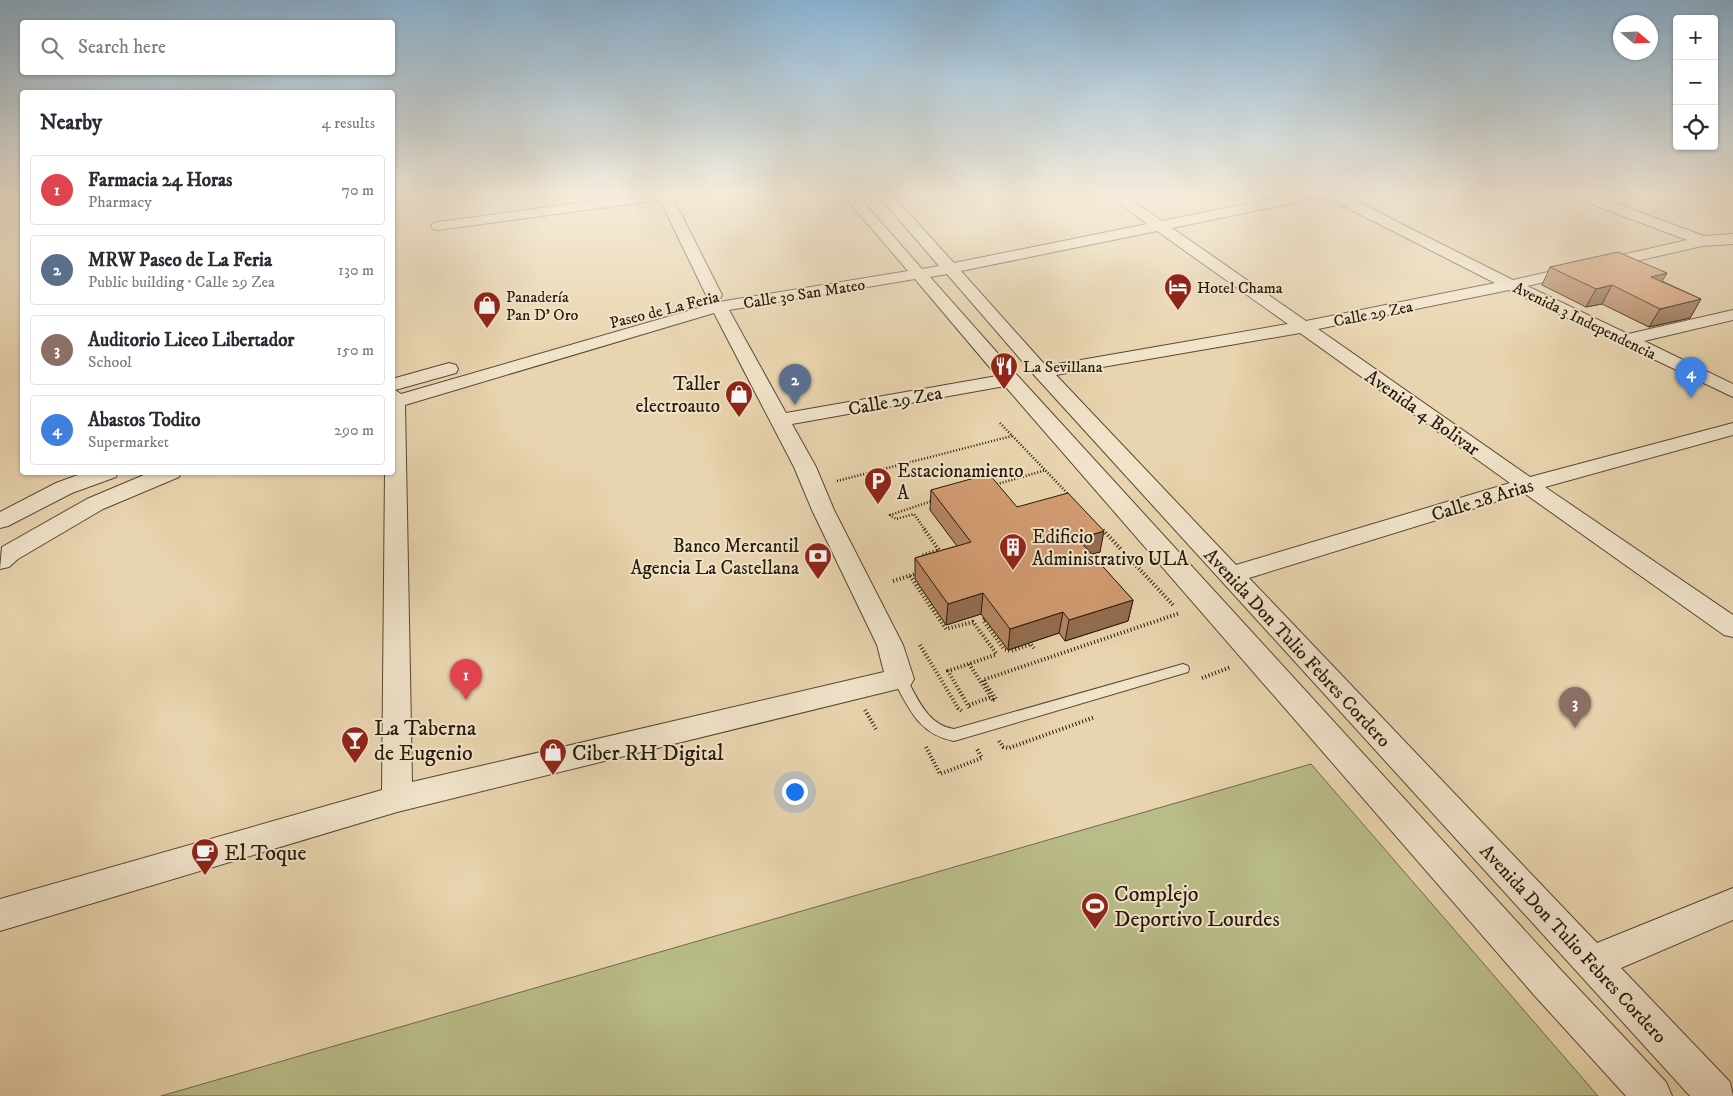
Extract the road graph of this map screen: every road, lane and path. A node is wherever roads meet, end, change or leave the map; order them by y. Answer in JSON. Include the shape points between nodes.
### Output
{"nodes":[{"id":1,"x":692,"y":245,"type":"edge"},
{"id":2,"x":893,"y":245,"type":"edge"},
{"id":3,"x":929,"y":245,"type":"edge"},
{"id":4,"x":1052,"y":245,"type":"edge"},
{"id":5,"x":1187,"y":245,"type":"edge"},
{"id":6,"x":1432,"y":245,"type":"edge"},
{"id":7,"x":1684,"y":245,"type":"edge"},
{"id":8,"x":1713,"y":245,"type":"edge"},
{"id":9,"x":1733,"y":253,"type":"edge"},
{"id":10,"x":946,"y":265,"type":"junction"},
{"id":11,"x":915,"y":270,"type":"junction"},
{"id":12,"x":1511,"y":285,"type":"junction"},
{"id":13,"x":717,"y":301,"type":"junction"},
{"id":14,"x":1733,"y":315,"type":"edge"},
{"id":15,"x":1303,"y":327,"type":"junction"},
{"id":16,"x":1627,"y":340,"type":"junction"},
{"id":17,"x":1042,"y":372,"type":"junction"},
{"id":18,"x":1010,"y":379,"type":"junction"},
{"id":19,"x":1733,"y":391,"type":"edge"},
{"id":20,"x":395,"y":396,"type":"edge"},
{"id":21,"x":781,"y":420,"type":"junction"},
{"id":22,"x":1000,"y":423,"type":"dead end"},
{"id":23,"x":1733,"y":429,"type":"edge"},
{"id":24,"x":1013,"y":436,"type":"junction"},
{"id":25,"x":1046,"y":470,"type":"junction"},
{"id":26,"x":100,"y":475,"type":"edge"},
{"id":27,"x":164,"y":475,"type":"edge"},
{"id":28,"x":394,"y":475,"type":"edge"},
{"id":29,"x":831,"y":482,"type":"dead end"},
{"id":30,"x":1527,"y":485,"type":"junction"},
{"id":31,"x":992,"y":486,"type":"edge"},
{"id":32,"x":1073,"y":499,"type":"edge"},
{"id":33,"x":934,"y":501,"type":"edge"},
{"id":34,"x":0,"y":521,"type":"edge"},
{"id":35,"x":1100,"y":527,"type":"edge"},
{"id":36,"x":0,"y":561,"type":"edge"},
{"id":37,"x":926,"y":562,"type":"edge"},
{"id":38,"x":924,"y":572,"type":"edge"},
{"id":39,"x":1232,"y":575,"type":"junction"},
{"id":40,"x":910,"y":576,"type":"junction"},
{"id":41,"x":893,"y":581,"type":"dead end"},
{"id":42,"x":1180,"y":613,"type":"junction"},
{"id":43,"x":988,"y":616,"type":"edge"},
{"id":44,"x":1187,"y":620,"type":"dead end"},
{"id":45,"x":1733,"y":628,"type":"edge"},
{"id":46,"x":1034,"y":648,"type":"dead end"},
{"id":47,"x":1225,"y":660,"type":"dead end"},
{"id":48,"x":969,"y":664,"type":"junction"},
{"id":49,"x":1183,"y":669,"type":"dead end"},
{"id":50,"x":900,"y":678,"type":"junction"},
{"id":51,"x":1194,"y":681,"type":"dead end"},
{"id":52,"x":991,"y":697,"type":"junction"},
{"id":53,"x":968,"y":705,"type":"junction"},
{"id":54,"x":863,"y":707,"type":"dead end"},
{"id":55,"x":958,"y":708,"type":"dead end"},
{"id":56,"x":1102,"y":714,"type":"dead end"},
{"id":57,"x":876,"y":729,"type":"dead end"},
{"id":58,"x":994,"y":734,"type":"dead end"},
{"id":59,"x":922,"y":740,"type":"dead end"},
{"id":60,"x":974,"y":744,"type":"dead end"},
{"id":61,"x":396,"y":800,"type":"junction"},
{"id":62,"x":1733,"y":904,"type":"edge"},
{"id":63,"x":0,"y":915,"type":"edge"},
{"id":64,"x":1592,"y":963,"type":"junction"},
{"id":65,"x":1652,"y":1096,"type":"edge"},
{"id":66,"x":1716,"y":1096,"type":"edge"}],
"edges":[{"from":1,"to":13,"type":"street"},
{"from":2,"to":11,"type":"street","name":"Avenida Don Tulio Febres Cordero"},
{"from":3,"to":10,"type":"street","name":"Avenida Don Tulio Febres Cordero"},
{"from":4,"to":10,"type":"street"},
{"from":5,"to":15,"type":"street","name":"Avenida 4 Bolivar"},
{"from":6,"to":12,"type":"street","name":"Avenida 3 Independencia"},
{"from":7,"to":12,"type":"street","name":"Calle 29 Zea"},
{"from":8,"to":9,"type":"street"},
{"from":10,"to":11,"type":"street","name":"Paseo de La Feria"},
{"from":10,"to":17,"type":"street","name":"Avenida Don Tulio Febres Cordero"},
{"from":11,"to":13,"type":"street","name":"Paseo de La Feria"},
{"from":11,"to":18,"type":"street","name":"Avenida Don Tulio Febres Cordero"},
{"from":12,"to":15,"type":"street","name":"Calle 29 Zea"},
{"from":12,"to":16,"type":"street","name":"Avenida 3 Independencia"},
{"from":13,"to":20,"type":"street","name":"Paseo de La Feria","via":[[675,318]]},
{"from":13,"to":21,"type":"street"},
{"from":14,"to":16,"type":"street"},
{"from":15,"to":17,"type":"street","name":"Calle 29 Zea"},
{"from":15,"to":30,"type":"street","name":"Avenida 4 Bolivar"},
{"from":16,"to":19,"type":"street","name":"Avenida 3 Independencia"},
{"from":17,"to":39,"type":"street","name":"Avenida Don Tulio Febres Cordero"},
{"from":18,"to":21,"type":"street","name":"Calle 29 Zea"},
{"from":18,"to":65,"type":"street","name":"Avenida Don Tulio Febres Cordero"},
{"from":21,"to":50,"type":"street","via":[[890,645]]},
{"from":22,"to":24,"type":"path"},
{"from":23,"to":30,"type":"street","name":"Calle 28 Arias"},
{"from":24,"to":25,"type":"path"},
{"from":24,"to":29,"type":"path"},
{"from":25,"to":31,"type":"path"},
{"from":25,"to":32,"type":"path"},
{"from":26,"to":34,"type":"street","via":[[64,488]]},
{"from":27,"to":36,"type":"street","via":[[95,504]]},
{"from":28,"to":61,"type":"street"},
{"from":30,"to":39,"type":"street","name":"Calle 28 Arias"},
{"from":30,"to":45,"type":"street","name":"Avenida 4 Bolivar"},
{"from":33,"to":37,"type":"path","via":[[890,515],[896,518],[914,514],[939,550],[921,556]]},
{"from":35,"to":42,"type":"path"},
{"from":38,"to":40,"type":"path"},
{"from":39,"to":64,"type":"street","name":"Avenida Don Tulio Febres Cordero"},
{"from":40,"to":41,"type":"path"},
{"from":40,"to":48,"type":"path","via":[[946,630],[973,622],[996,653]]},
{"from":42,"to":44,"type":"path"},
{"from":42,"to":52,"type":"path","via":[[983,680],[996,699]]},
{"from":43,"to":46,"type":"path","via":[[984,620],[1004,649],[1011,651],[1031,644]]},
{"from":47,"to":51,"type":"path","via":[[1231,667]]},
{"from":48,"to":52,"type":"path"},
{"from":48,"to":53,"type":"path","via":[[948,671]]},
{"from":49,"to":50,"type":"lane","via":[[954,735],[936,732],[922,717]]},
{"from":50,"to":61,"type":"street"},
{"from":52,"to":53,"type":"path"},
{"from":53,"to":55,"type":"path","via":[[971,709]]},
{"from":54,"to":57,"type":"path"},
{"from":56,"to":58,"type":"path","via":[[1009,748],[1002,747]]},
{"from":59,"to":60,"type":"path","via":[[940,774],[982,758]]},
{"from":61,"to":63,"type":"street"},
{"from":62,"to":64,"type":"street"},
{"from":64,"to":66,"type":"street","name":"Avenida Don Tulio Febres Cordero"}]}
